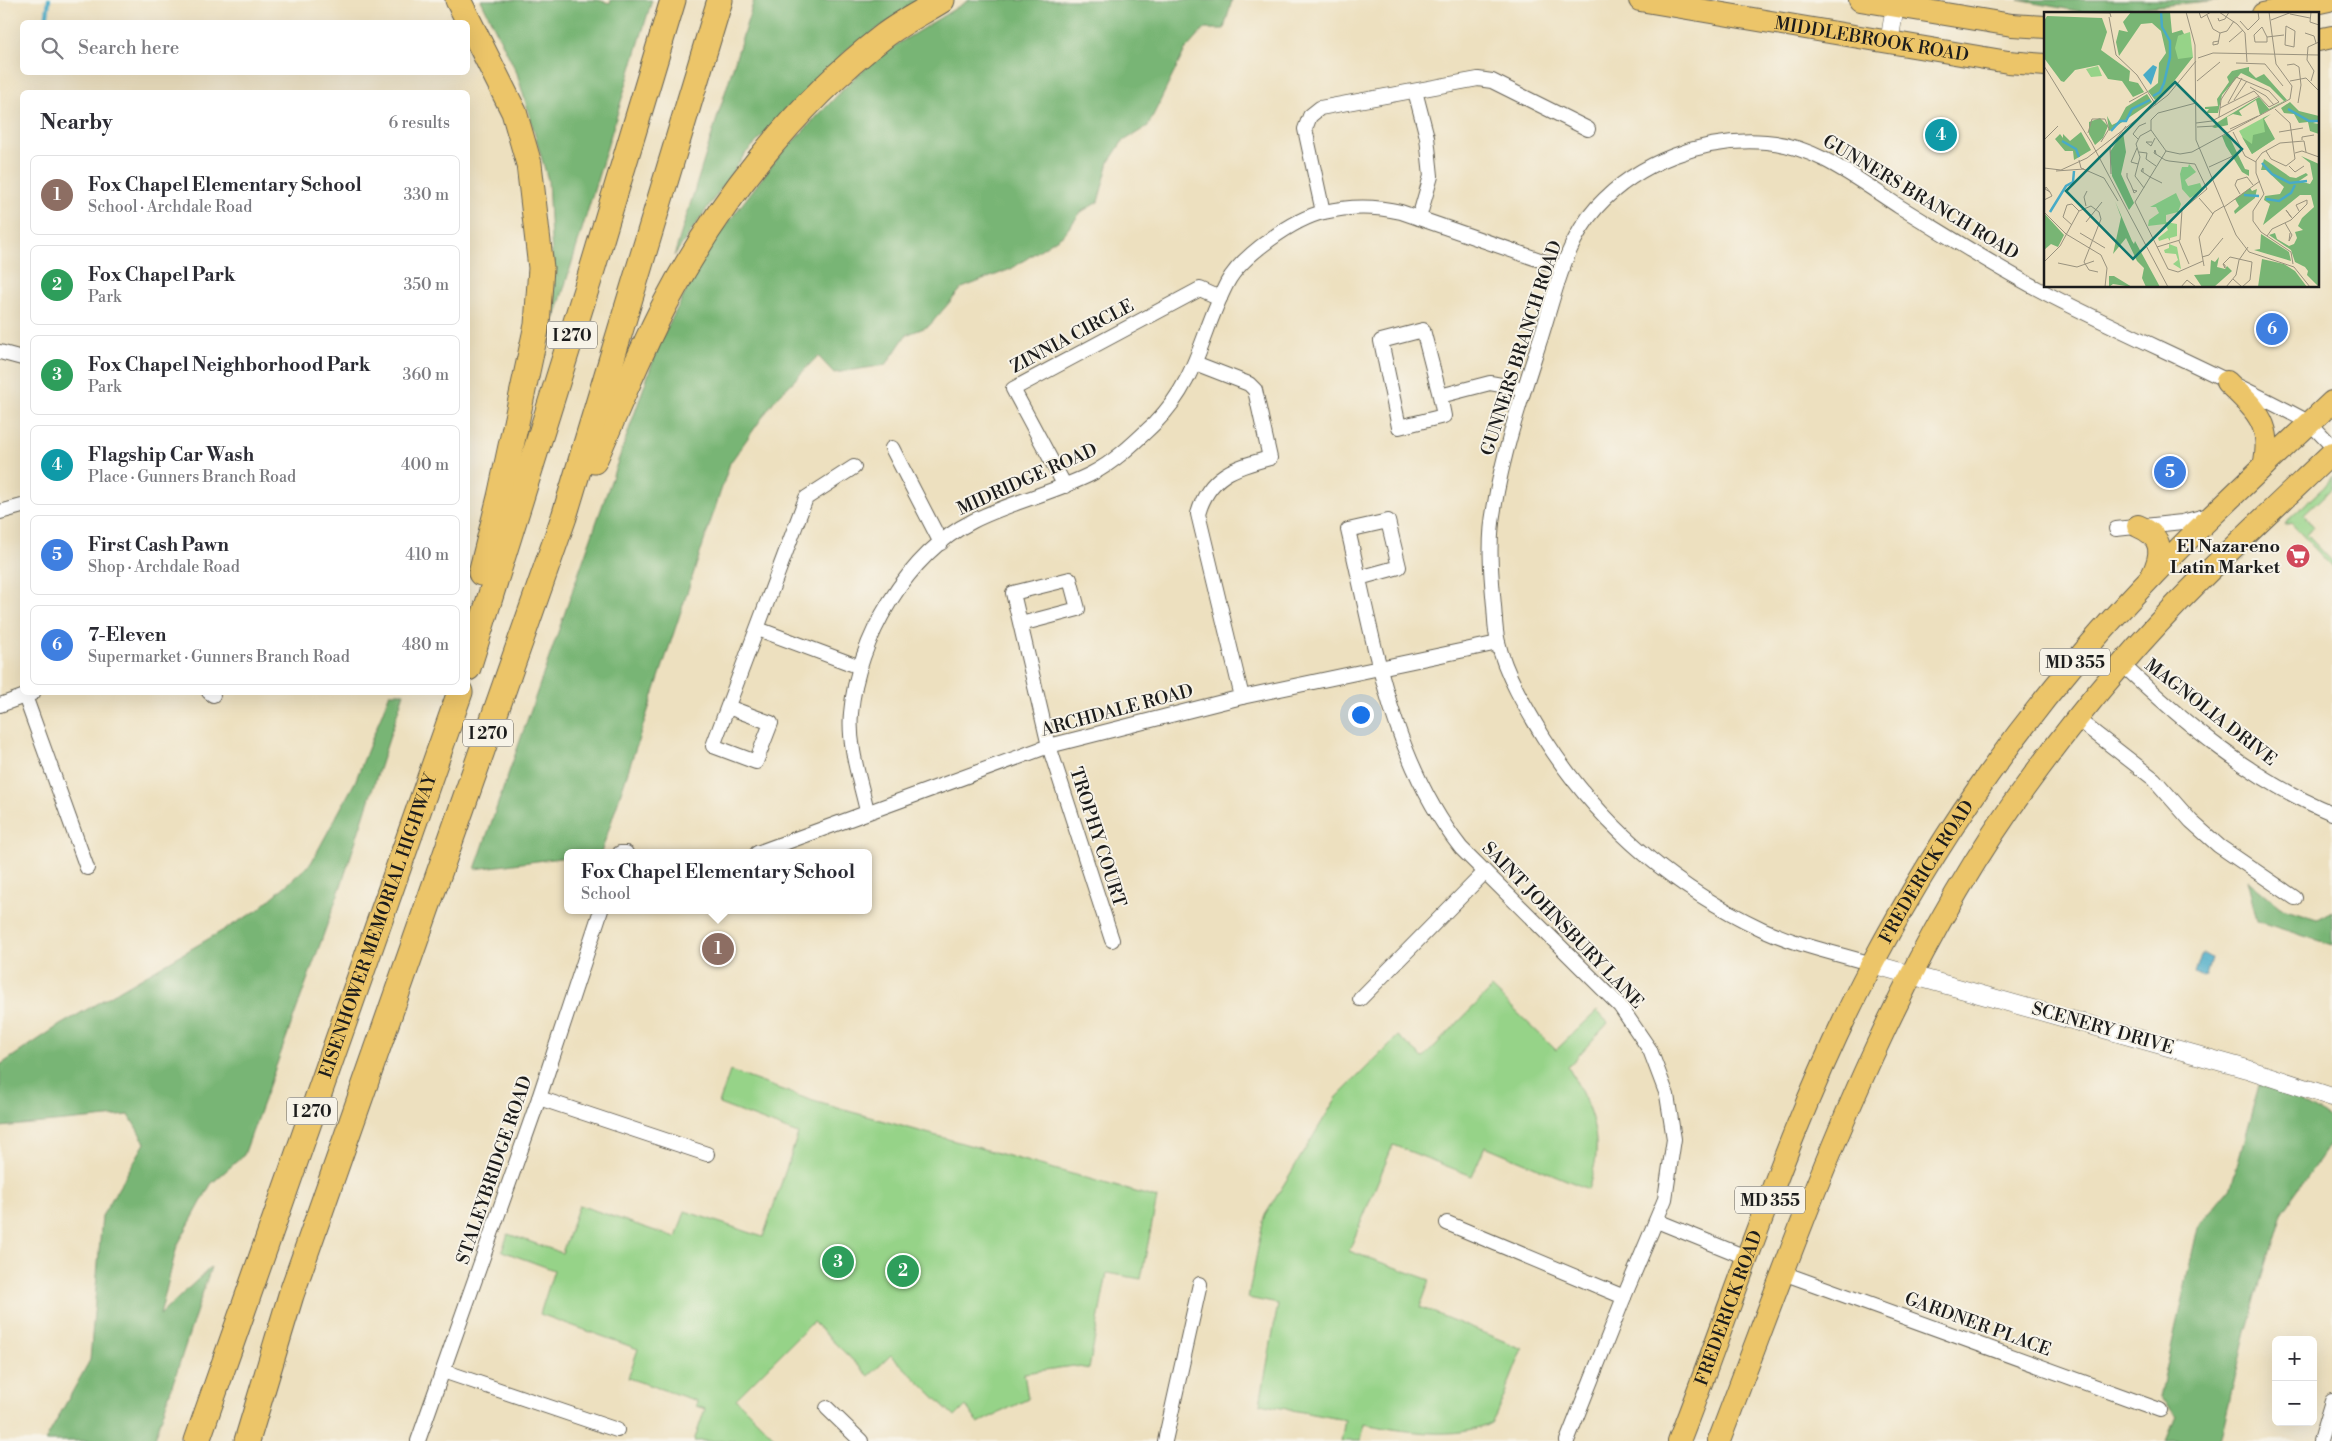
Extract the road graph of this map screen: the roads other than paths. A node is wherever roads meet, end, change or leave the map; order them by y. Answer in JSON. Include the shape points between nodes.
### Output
{"nodes":[{"id":1,"x":673,"y":0,"type":"edge"},
{"id":2,"x":720,"y":0,"type":"edge"},
{"id":3,"x":942,"y":0,"type":"edge"},
{"id":4,"x":1640,"y":0,"type":"edge"},
{"id":5,"x":1860,"y":0,"type":"edge"},
{"id":6,"x":2329,"y":0,"type":"edge"},
{"id":7,"x":1895,"y":3,"type":"edge"},
{"id":8,"x":460,"y":5,"type":"edge"},
{"id":9,"x":2272,"y":12,"type":"edge"},
{"id":10,"x":468,"y":20,"type":"edge"},
{"id":11,"x":470,"y":25,"type":"edge"},
{"id":12,"x":2044,"y":27,"type":"edge"},
{"id":13,"x":1889,"y":43,"type":"junction"},
{"id":14,"x":2044,"y":65,"type":"edge"},
{"id":15,"x":1415,"y":91,"type":"junction"},
{"id":16,"x":1588,"y":129,"type":"dead end"},
{"id":17,"x":1323,"y":212,"type":"junction"},
{"id":18,"x":1419,"y":218,"type":"junction"},
{"id":19,"x":1563,"y":268,"type":"junction"},
{"id":20,"x":1220,"y":298,"type":"junction"},
{"id":21,"x":0,"y":352,"type":"edge"},
{"id":22,"x":20,"y":357,"type":"edge"},
{"id":23,"x":1195,"y":363,"type":"junction"},
{"id":24,"x":2227,"y":382,"type":"junction"},
{"id":25,"x":1524,"y":389,"type":"junction"},
{"id":26,"x":1440,"y":396,"type":"junction"},
{"id":27,"x":2332,"y":402,"type":"edge"},
{"id":28,"x":2310,"y":422,"type":"junction"},
{"id":29,"x":2332,"y":446,"type":"edge"},
{"id":30,"x":892,"y":448,"type":"dead end"},
{"id":31,"x":2332,"y":453,"type":"edge"},
{"id":32,"x":2264,"y":466,"type":"junction"},
{"id":33,"x":854,"y":467,"type":"dead end"},
{"id":34,"x":1065,"y":486,"type":"junction"},
{"id":35,"x":20,"y":507,"type":"edge"},
{"id":36,"x":2219,"y":511,"type":"junction"},
{"id":37,"x":0,"y":512,"type":"edge"},
{"id":38,"x":2127,"y":528,"type":"joint"},
{"id":39,"x":941,"y":543,"type":"junction"},
{"id":40,"x":543,"y":575,"type":"junction"},
{"id":41,"x":1359,"y":578,"type":"junction"},
{"id":42,"x":2150,"y":580,"type":"junction"},
{"id":43,"x":470,"y":618,"type":"edge"},
{"id":44,"x":1021,"y":624,"type":"junction"},
{"id":45,"x":758,"y":630,"type":"junction"},
{"id":46,"x":1498,"y":643,"type":"junction"},
{"id":47,"x":470,"y":662,"type":"edge"},
{"id":48,"x":2122,"y":664,"type":"junction"},
{"id":49,"x":860,"y":667,"type":"junction"},
{"id":50,"x":1380,"y":668,"type":"junction"},
{"id":51,"x":26,"y":695,"type":"edge"},
{"id":52,"x":29,"y":695,"type":"edge"},
{"id":53,"x":449,"y":695,"type":"edge"},
{"id":54,"x":459,"y":695,"type":"edge"},
{"id":55,"x":1242,"y":698,"type":"junction"},
{"id":56,"x":0,"y":705,"type":"edge"},
{"id":57,"x":728,"y":707,"type":"junction"},
{"id":58,"x":2077,"y":719,"type":"junction"},
{"id":59,"x":1049,"y":746,"type":"junction"},
{"id":60,"x":428,"y":782,"type":"junction"},
{"id":61,"x":867,"y":811,"type":"junction"},
{"id":62,"x":2332,"y":813,"type":"edge"},
{"id":63,"x":767,"y":849,"type":"edge"},
{"id":64,"x":87,"y":868,"type":"dead end"},
{"id":65,"x":1485,"y":872,"type":"junction"},
{"id":66,"x":2295,"y":898,"type":"dead end"},
{"id":67,"x":600,"y":914,"type":"edge"},
{"id":68,"x":1112,"y":940,"type":"dead end"},
{"id":69,"x":1872,"y":964,"type":"junction"},
{"id":70,"x":1912,"y":975,"type":"junction"},
{"id":71,"x":1360,"y":999,"type":"dead end"},
{"id":72,"x":2332,"y":1097,"type":"edge"},
{"id":73,"x":539,"y":1098,"type":"junction"},
{"id":74,"x":707,"y":1154,"type":"dead end"},
{"id":75,"x":1657,"y":1221,"type":"junction"},
{"id":76,"x":1446,"y":1223,"type":"dead end"},
{"id":77,"x":1748,"y":1258,"type":"junction"},
{"id":78,"x":1783,"y":1273,"type":"junction"},
{"id":79,"x":1200,"y":1284,"type":"dead end"},
{"id":80,"x":1624,"y":1297,"type":"junction"},
{"id":81,"x":443,"y":1371,"type":"junction"},
{"id":82,"x":2332,"y":1401,"type":"edge"},
{"id":83,"x":827,"y":1408,"type":"dead end"},
{"id":84,"x":2160,"y":1410,"type":"dead end"},
{"id":85,"x":617,"y":1430,"type":"dead end"},
{"id":86,"x":198,"y":1441,"type":"edge"},
{"id":87,"x":247,"y":1441,"type":"edge"},
{"id":88,"x":418,"y":1441,"type":"edge"},
{"id":89,"x":861,"y":1441,"type":"edge"},
{"id":90,"x":1165,"y":1441,"type":"edge"},
{"id":91,"x":1567,"y":1441,"type":"edge"},
{"id":92,"x":1679,"y":1441,"type":"edge"},
{"id":93,"x":1719,"y":1441,"type":"edge"},
{"id":94,"x":2320,"y":1441,"type":"edge"}],
"edges":[{"from":1,"to":47,"type":"highway","number":"I 270"},
{"from":2,"to":40,"type":"highway","number":"I 270","via":[[564,516]]},
{"from":3,"to":40,"type":"highway","via":[[885,35],[817,93],[760,159],[695,250],[663,308]]},
{"from":4,"to":13,"type":"main road","name":"MIDDLEBROOK ROAD"},
{"from":5,"to":7,"type":"main road"},
{"from":6,"to":9,"type":"main road"},
{"from":7,"to":12,"type":"main road","via":[[2012,25]]},
{"from":7,"to":13,"type":"street"},
{"from":8,"to":10,"type":"highway"},
{"from":11,"to":43,"type":"highway","via":[[514,112],[529,164],[541,268],[537,325]]},
{"from":13,"to":14,"type":"main road","name":"MIDDLEBROOK ROAD"},
{"from":15,"to":16,"type":"street","via":[[1478,79],[1492,81]]},
{"from":15,"to":17,"type":"street","via":[[1320,108],[1310,116],[1305,129]]},
{"from":15,"to":18,"type":"street","via":[[1429,144],[1431,176]]},
{"from":17,"to":18,"type":"street","name":"MIDRIDGE ROAD","via":[[1383,208]]},
{"from":17,"to":20,"type":"street","name":"MIDRIDGE ROAD","via":[[1292,226],[1250,254],[1228,281]]},
{"from":18,"to":19,"type":"street","name":"MIDRIDGE ROAD"},
{"from":19,"to":24,"type":"street","name":"GUNNERS BRANCH ROAD","via":[[1570,247],[1593,211],[1616,188],[1649,167],[1672,156],[1720,144],[1762,142],[1794,146],[1818,155],[2035,288]]},
{"from":19,"to":25,"type":"street","name":"GUNNERS BRANCH ROAD"},
{"from":20,"to":23,"type":"street","name":"MIDRIDGE ROAD"},
{"from":20,"to":34,"type":"street","name":"ZINNIA CIRCLE","via":[[1200,289],[1013,389]]},
{"from":21,"to":22,"type":"street"},
{"from":23,"to":34,"type":"street","name":"MIDRIDGE ROAD","via":[[1181,394],[1156,422],[1114,460]]},
{"from":23,"to":55,"type":"street","via":[[1249,384],[1255,390],[1270,458],[1232,469],[1220,478],[1202,501],[1198,514]]},
{"from":24,"to":28,"type":"street","name":"GUNNERS BRANCH ROAD"},
{"from":24,"to":32,"type":"main road","via":[[2264,424],[2268,443]]},
{"from":25,"to":26,"type":"street","via":[[1490,383]]},
{"from":25,"to":46,"type":"street","name":"GUNNERS BRANCH ROAD","via":[[1493,512],[1490,564]]},
{"from":26,"to":26,"type":"street","via":[[1444,416],[1399,427],[1381,341],[1423,330]]},
{"from":27,"to":28,"type":"main road","name":"FREDERICK ROAD","number":"MD 355"},
{"from":28,"to":29,"type":"street","name":"GUNNERS BRANCH ROAD"},
{"from":28,"to":32,"type":"main road","name":"FREDERICK ROAD","number":"MD 355"},
{"from":30,"to":39,"type":"street"},
{"from":31,"to":48,"type":"main road","name":"FREDERICK ROAD","number":"MD 355","via":[[2198,581]]},
{"from":32,"to":36,"type":"main road","name":"FREDERICK ROAD","number":"MD 355"},
{"from":33,"to":45,"type":"street","via":[[806,498]]},
{"from":34,"to":39,"type":"street","name":"MIDRIDGE ROAD","via":[[996,510],[970,522]]},
{"from":35,"to":37,"type":"street"},
{"from":36,"to":38,"type":"street","via":[[2188,521]]},
{"from":36,"to":42,"type":"main road","name":"FREDERICK ROAD","number":"MD 355"},
{"from":38,"to":42,"type":"main road","via":[[2152,534],[2159,547],[2157,564]]},
{"from":39,"to":49,"type":"street","name":"MIDRIDGE ROAD","via":[[916,564],[898,587]]},
{"from":40,"to":87,"type":"highway","number":"I 270","via":[[291,1295]]},
{"from":41,"to":41,"type":"street","name":"SAINT JOHNSBURY LANE","via":[[1348,530],[1388,521],[1399,567]]},
{"from":41,"to":50,"type":"street","name":"SAINT JOHNSBURY LANE"},
{"from":42,"to":69,"type":"main road","name":"FREDERICK ROAD","number":"MD 355","via":[[2078,658],[1982,784],[1938,850]]},
{"from":44,"to":44,"type":"street","name":"TROPHY COURT","via":[[1078,609],[1070,579],[1013,593]]},
{"from":44,"to":59,"type":"street","name":"TROPHY COURT"},
{"from":45,"to":49,"type":"street"},
{"from":45,"to":57,"type":"street"},
{"from":46,"to":50,"type":"street","name":"ARCHDALE ROAD"},
{"from":46,"to":69,"type":"street","name":"GUNNERS BRANCH ROAD","via":[[1522,702],[1569,776],[1614,828],[1665,872],[1712,904],[1764,930],[1809,947]]},
{"from":48,"to":58,"type":"main road","name":"FREDERICK ROAD","number":"MD 355"},
{"from":48,"to":62,"type":"street","name":"MAGNOLIA DRIVE","via":[[2155,695],[2264,779]]},
{"from":49,"to":61,"type":"street","name":"MIDRIDGE ROAD","via":[[850,714],[854,755]]},
{"from":50,"to":55,"type":"street","name":"ARCHDALE ROAD"},
{"from":50,"to":65,"type":"street","name":"SAINT JOHNSBURY LANE","via":[[1395,724],[1423,791],[1442,823]]},
{"from":51,"to":56,"type":"street"},
{"from":52,"to":64,"type":"street"},
{"from":53,"to":60,"type":"highway"},
{"from":54,"to":60,"type":"highway","name":"EISENHOWER MEMORIAL HIGHWAY","number":"I 270"},
{"from":55,"to":59,"type":"street","name":"ARCHDALE ROAD"},
{"from":57,"to":57,"type":"street","via":[[713,746],[756,762],[771,723]]},
{"from":58,"to":66,"type":"street","via":[[2154,779],[2191,821],[2219,846]]},
{"from":58,"to":70,"type":"main road","name":"FREDERICK ROAD","number":"MD 355","via":[[2030,780],[1971,869]]},
{"from":59,"to":61,"type":"street","name":"ARCHDALE ROAD"},
{"from":59,"to":68,"type":"street","name":"TROPHY COURT"},
{"from":60,"to":86,"type":"highway","name":"EISENHOWER MEMORIAL HIGHWAY","number":"I 270"},
{"from":61,"to":63,"type":"street","name":"ARCHDALE ROAD"},
{"from":65,"to":71,"type":"street"},
{"from":65,"to":75,"type":"street","name":"SAINT JOHNSBURY LANE","via":[[1620,1006],[1650,1050],[1667,1095],[1674,1139],[1665,1199]]},
{"from":67,"to":73,"type":"street","name":"STALEYBRIDGE ROAD"},
{"from":69,"to":70,"type":"street","name":"SCENERY DRIVE"},
{"from":69,"to":77,"type":"main road","name":"FREDERICK ROAD","number":"MD 355","via":[[1806,1106]]},
{"from":70,"to":72,"type":"street","name":"SCENERY DRIVE","via":[[2246,1069]]},
{"from":70,"to":78,"type":"main road","name":"FREDERICK ROAD","number":"MD 355","via":[[1857,1086]]},
{"from":73,"to":74,"type":"street"},
{"from":73,"to":81,"type":"street","name":"STALEYBRIDGE ROAD"},
{"from":75,"to":77,"type":"street"},
{"from":75,"to":80,"type":"street","name":"SAINT JOHNSBURY LANE"},
{"from":76,"to":80,"type":"street"},
{"from":77,"to":92,"type":"main road","name":"FREDERICK ROAD","number":"MD 355"},
{"from":78,"to":84,"type":"street","name":"GARDNER PLACE"},
{"from":78,"to":93,"type":"main road","name":"FREDERICK ROAD","number":"MD 355"},
{"from":79,"to":90,"type":"street"},
{"from":80,"to":91,"type":"street","name":"SAINT JOHNSBURY LANE"},
{"from":81,"to":85,"type":"street"},
{"from":81,"to":88,"type":"street","name":"STALEYBRIDGE ROAD"},
{"from":82,"to":94,"type":"street"},
{"from":83,"to":89,"type":"street"}]}
